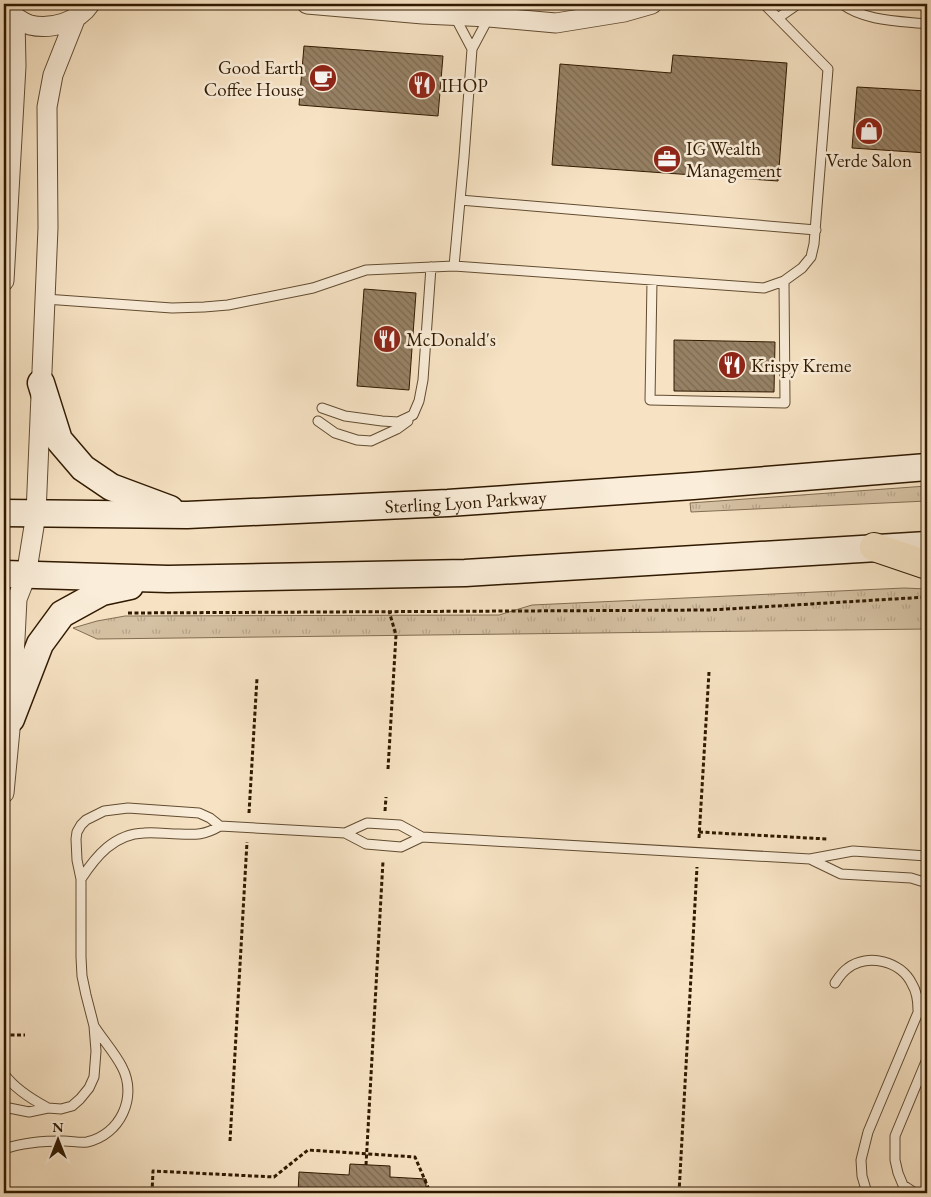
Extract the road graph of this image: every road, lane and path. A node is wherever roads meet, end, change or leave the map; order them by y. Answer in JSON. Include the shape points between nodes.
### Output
{"nodes":[{"id":1,"x":307,"y":4,"type":"edge"},
{"id":2,"x":598,"y":4,"type":"edge"},
{"id":3,"x":652,"y":4,"type":"edge"},
{"id":4,"x":764,"y":4,"type":"edge"},
{"id":5,"x":798,"y":4,"type":"edge"},
{"id":6,"x":842,"y":4,"type":"edge"},
{"id":7,"x":90,"y":8,"type":"edge"},
{"id":8,"x":455,"y":10,"type":"edge"},
{"id":9,"x":489,"y":10,"type":"edge"},
{"id":10,"x":624,"y":12,"type":"junction"},
{"id":11,"x":10,"y":13,"type":"edge"},
{"id":12,"x":778,"y":18,"type":"junction"},
{"id":13,"x":927,"y":24,"type":"edge"},
{"id":14,"x":472,"y":49,"type":"junction"},
{"id":15,"x":460,"y":200,"type":"junction"},
{"id":16,"x":816,"y":230,"type":"junction"},
{"id":17,"x":454,"y":266,"type":"junction"},
{"id":18,"x":431,"y":267,"type":"junction"},
{"id":19,"x":652,"y":281,"type":"junction"},
{"id":20,"x":784,"y":281,"type":"junction"},
{"id":21,"x":4,"y":282,"type":"edge"},
{"id":22,"x":45,"y":299,"type":"junction"},
{"id":23,"x":42,"y":384,"type":"junction"},
{"id":24,"x":322,"y":408,"type":"dead end"},
{"id":25,"x":413,"y":414,"type":"junction"},
{"id":26,"x":318,"y":421,"type":"dead end"},
{"id":27,"x":927,"y":467,"type":"edge"},
{"id":28,"x":4,"y":513,"type":"edge"},
{"id":29,"x":36,"y":514,"type":"junction"},
{"id":30,"x":187,"y":515,"type":"junction"},
{"id":31,"x":927,"y":545,"type":"edge"},
{"id":32,"x":874,"y":547,"type":"junction"},
{"id":33,"x":927,"y":565,"type":"edge"},
{"id":34,"x":15,"y":575,"type":"edge"},
{"id":35,"x":168,"y":579,"type":"junction"},
{"id":36,"x":927,"y":597,"type":"edge"},
{"id":37,"x":389,"y":611,"type":"junction"},
{"id":38,"x":128,"y":613,"type":"dead end"},
{"id":39,"x":710,"y":672,"type":"dead end"},
{"id":40,"x":257,"y":678,"type":"dead end"},
{"id":41,"x":11,"y":719,"type":"junction"},
{"id":42,"x":388,"y":769,"type":"dead end"},
{"id":43,"x":4,"y":793,"type":"edge"},
{"id":44,"x":386,"y":796,"type":"dead end"},
{"id":45,"x":385,"y":816,"type":"dead end"},
{"id":46,"x":220,"y":826,"type":"junction"},
{"id":47,"x":248,"y":828,"type":"junction"},
{"id":48,"x":700,"y":832,"type":"junction"},
{"id":49,"x":344,"y":833,"type":"junction"},
{"id":50,"x":422,"y":837,"type":"junction"},
{"id":51,"x":828,"y":839,"type":"dead end"},
{"id":52,"x":698,"y":853,"type":"junction"},
{"id":53,"x":383,"y":856,"type":"dead end"},
{"id":54,"x":927,"y":856,"type":"edge"},
{"id":55,"x":810,"y":859,"type":"junction"},
{"id":56,"x":81,"y":879,"type":"junction"},
{"id":57,"x":927,"y":883,"type":"edge"},
{"id":58,"x":835,"y":983,"type":"dead end"},
{"id":59,"x":927,"y":990,"type":"edge"},
{"id":60,"x":918,"y":1013,"type":"junction"},
{"id":61,"x":94,"y":1026,"type":"junction"},
{"id":62,"x":4,"y":1035,"type":"edge"},
{"id":63,"x":25,"y":1035,"type":"dead end"},
{"id":64,"x":927,"y":1059,"type":"edge"},
{"id":65,"x":4,"y":1074,"type":"edge"},
{"id":66,"x":4,"y":1107,"type":"edge"},
{"id":67,"x":48,"y":1108,"type":"junction"},
{"id":68,"x":230,"y":1141,"type":"dead end"},
{"id":69,"x":4,"y":1149,"type":"edge"},
{"id":70,"x":366,"y":1154,"type":"junction"},
{"id":71,"x":366,"y":1165,"type":"dead end"},
{"id":72,"x":152,"y":1193,"type":"edge"},
{"id":73,"x":430,"y":1193,"type":"edge"},
{"id":74,"x":455,"y":1193,"type":"edge"},
{"id":75,"x":679,"y":1193,"type":"edge"},
{"id":76,"x":867,"y":1193,"type":"edge"},
{"id":77,"x":914,"y":1193,"type":"edge"}],
"edges":[{"from":1,"to":8,"type":"street","via":[[422,14]]},
{"from":2,"to":10,"type":"street"},
{"from":3,"to":10,"type":"street"},
{"from":4,"to":12,"type":"lane"},
{"from":5,"to":12,"type":"lane"},
{"from":6,"to":13,"type":"lane","via":[[873,18]]},
{"from":7,"to":11,"type":"street","via":[[62,24],[46,27],[30,25]]},
{"from":7,"to":22,"type":"street","via":[[53,75],[47,107]]},
{"from":8,"to":9,"type":"street"},
{"from":8,"to":14,"type":"lane"},
{"from":9,"to":10,"type":"street","via":[[556,23]]},
{"from":9,"to":14,"type":"lane"},
{"from":11,"to":21,"type":"street","via":[[16,66]]},
{"from":12,"to":16,"type":"lane","via":[[828,69]]},
{"from":14,"to":15,"type":"lane"},
{"from":15,"to":16,"type":"lane"},
{"from":15,"to":17,"type":"lane"},
{"from":16,"to":20,"type":"lane","via":[[811,257]]},
{"from":17,"to":18,"type":"lane"},
{"from":17,"to":19,"type":"lane"},
{"from":18,"to":22,"type":"lane","via":[[366,270],[304,290],[204,307],[172,308]]},
{"from":18,"to":25,"type":"lane","via":[[422,380]]},
{"from":19,"to":20,"type":"lane","via":[[764,288]]},
{"from":19,"to":20,"type":"lane","via":[[650,400],[785,403]]},
{"from":22,"to":23,"type":"street"},
{"from":23,"to":29,"type":"street"},
{"from":23,"to":30,"type":"main road","via":[[59,440],[84,468],[111,487]]},
{"from":24,"to":25,"type":"lane","via":[[345,416],[398,422]]},
{"from":25,"to":26,"type":"lane","via":[[397,429],[371,440],[357,440],[335,433]]},
{"from":27,"to":30,"type":"main road","name":"Sterling Lyon Parkway","via":[[448,503]]},
{"from":28,"to":29,"type":"main road","name":"Sterling Lyon Parkway"},
{"from":29,"to":30,"type":"main road","name":"Sterling Lyon Parkway"},
{"from":29,"to":34,"type":"street"},
{"from":31,"to":32,"type":"main road"},
{"from":32,"to":33,"type":"main road"},
{"from":32,"to":35,"type":"main road","via":[[465,573]]},
{"from":34,"to":35,"type":"main road"},
{"from":34,"to":41,"type":"street","via":[[17,599]]},
{"from":35,"to":41,"type":"main road","via":[[102,592],[62,614],[40,644]]},
{"from":36,"to":37,"type":"path","via":[[710,610]]},
{"from":37,"to":38,"type":"path"},
{"from":37,"to":42,"type":"path","via":[[396,636]]},
{"from":39,"to":48,"type":"path"},
{"from":40,"to":47,"type":"path"},
{"from":41,"to":43,"type":"street"},
{"from":44,"to":45,"type":"path"},
{"from":46,"to":47,"type":"lane"},
{"from":46,"to":56,"type":"lane","via":[[199,835],[144,833],[123,837],[92,862]]},
{"from":46,"to":56,"type":"lane","via":[[199,813],[128,808],[104,811],[86,820],[77,832]]},
{"from":47,"to":49,"type":"lane"},
{"from":47,"to":68,"type":"path"},
{"from":48,"to":51,"type":"path"},
{"from":48,"to":52,"type":"path"},
{"from":49,"to":50,"type":"lane","via":[[366,844],[401,847]]},
{"from":49,"to":50,"type":"lane","via":[[367,823],[400,825]]},
{"from":50,"to":52,"type":"lane"},
{"from":52,"to":55,"type":"lane"},
{"from":52,"to":75,"type":"path"},
{"from":53,"to":70,"type":"path"},
{"from":54,"to":55,"type":"lane","via":[[853,851]]},
{"from":55,"to":57,"type":"lane","via":[[841,874],[911,878]]},
{"from":56,"to":61,"type":"lane","via":[[82,976]]},
{"from":58,"to":60,"type":"lane","via":[[840,975],[857,963],[878,960],[888,963],[906,974],[912,982]]},
{"from":59,"to":60,"type":"lane"},
{"from":60,"to":76,"type":"lane","via":[[868,1132],[861,1160]]},
{"from":61,"to":67,"type":"lane","via":[[94,1077],[89,1088],[72,1106]]},
{"from":61,"to":69,"type":"lane","via":[[126,1076],[127,1100],[117,1124],[98,1138],[85,1142],[28,1142]]},
{"from":62,"to":63,"type":"path"},
{"from":64,"to":77,"type":"lane","via":[[895,1136],[898,1173],[903,1185]]},
{"from":65,"to":67,"type":"lane","via":[[29,1098]]},
{"from":66,"to":67,"type":"lane","via":[[29,1112]]},
{"from":70,"to":71,"type":"path"},
{"from":70,"to":72,"type":"path","via":[[308,1150],[274,1177],[153,1171]]},
{"from":70,"to":73,"type":"path","via":[[415,1157]]},
{"from":73,"to":74,"type":"path"}]}
